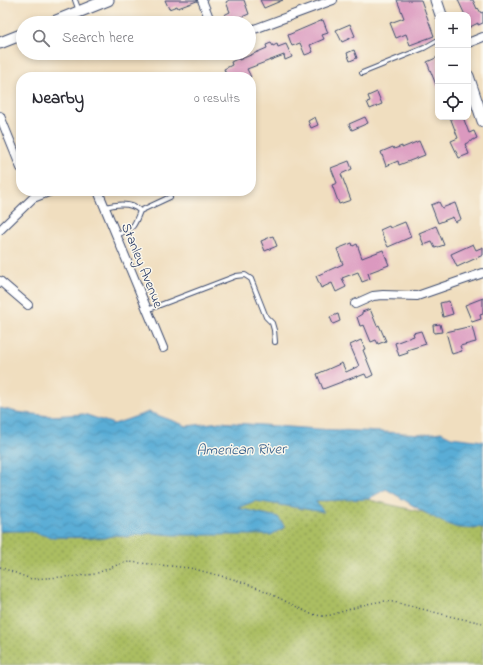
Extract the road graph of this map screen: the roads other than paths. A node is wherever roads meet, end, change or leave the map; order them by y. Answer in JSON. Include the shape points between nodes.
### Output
{"nodes":[{"id":1,"x":75,"y":0,"type":"edge"},
{"id":2,"x":108,"y":0,"type":"edge"},
{"id":3,"x":202,"y":0,"type":"edge"},
{"id":4,"x":333,"y":0,"type":"edge"},
{"id":5,"x":436,"y":0,"type":"edge"},
{"id":6,"x":79,"y":12,"type":"junction"},
{"id":7,"x":441,"y":12,"type":"edge"},
{"id":8,"x":69,"y":16,"type":"edge"},
{"id":9,"x":208,"y":16,"type":"edge"},
{"id":10,"x":256,"y":29,"type":"edge"},
{"id":11,"x":16,"y":37,"type":"edge"},
{"id":12,"x":483,"y":37,"type":"edge"},
{"id":13,"x":435,"y":42,"type":"edge"},
{"id":14,"x":471,"y":42,"type":"edge"},
{"id":15,"x":0,"y":43,"type":"edge"},
{"id":16,"x":362,"y":73,"type":"dead end"},
{"id":17,"x":471,"y":82,"type":"edge"},
{"id":18,"x":480,"y":102,"type":"edge"},
{"id":19,"x":0,"y":116,"type":"edge"},
{"id":20,"x":483,"y":121,"type":"edge"},
{"id":21,"x":16,"y":156,"type":"edge"},
{"id":22,"x":30,"y":196,"type":"edge"},
{"id":23,"x":100,"y":196,"type":"edge"},
{"id":24,"x":170,"y":197,"type":"dead end"},
{"id":25,"x":105,"y":207,"type":"junction"},
{"id":26,"x":140,"y":211,"type":"junction"},
{"id":27,"x":0,"y":230,"type":"edge"},
{"id":28,"x":117,"y":235,"type":"junction"},
{"id":29,"x":483,"y":273,"type":"edge"},
{"id":30,"x":0,"y":281,"type":"edge"},
{"id":31,"x":355,"y":304,"type":"dead end"},
{"id":32,"x":28,"y":305,"type":"dead end"},
{"id":33,"x":147,"y":310,"type":"junction"},
{"id":34,"x":275,"y":342,"type":"dead end"},
{"id":35,"x":163,"y":348,"type":"dead end"}],
"edges":[{"from":1,"to":6,"type":"lane"},
{"from":2,"to":6,"type":"street"},
{"from":3,"to":9,"type":"street"},
{"from":4,"to":10,"type":"street"},
{"from":5,"to":7,"type":"street"},
{"from":6,"to":8,"type":"street"},
{"from":11,"to":15,"type":"street"},
{"from":12,"to":14,"type":"street"},
{"from":13,"to":16,"type":"lane"},
{"from":17,"to":18,"type":"street"},
{"from":18,"to":20,"type":"street"},
{"from":19,"to":21,"type":"street"},
{"from":22,"to":27,"type":"street"},
{"from":23,"to":25,"type":"street","name":"Stanley Avenue"},
{"from":24,"to":26,"type":"lane"},
{"from":25,"to":26,"type":"lane","via":[[116,204],[133,206]]},
{"from":25,"to":28,"type":"street","name":"Stanley Avenue"},
{"from":26,"to":28,"type":"lane","via":[[135,224]]},
{"from":28,"to":33,"type":"street","name":"Stanley Avenue"},
{"from":29,"to":31,"type":"street","via":[[417,296],[373,296]]},
{"from":30,"to":32,"type":"street"},
{"from":33,"to":34,"type":"lane","via":[[244,275],[251,279],[266,317],[272,323]]},
{"from":33,"to":35,"type":"street","name":"Stanley Avenue"}]}
